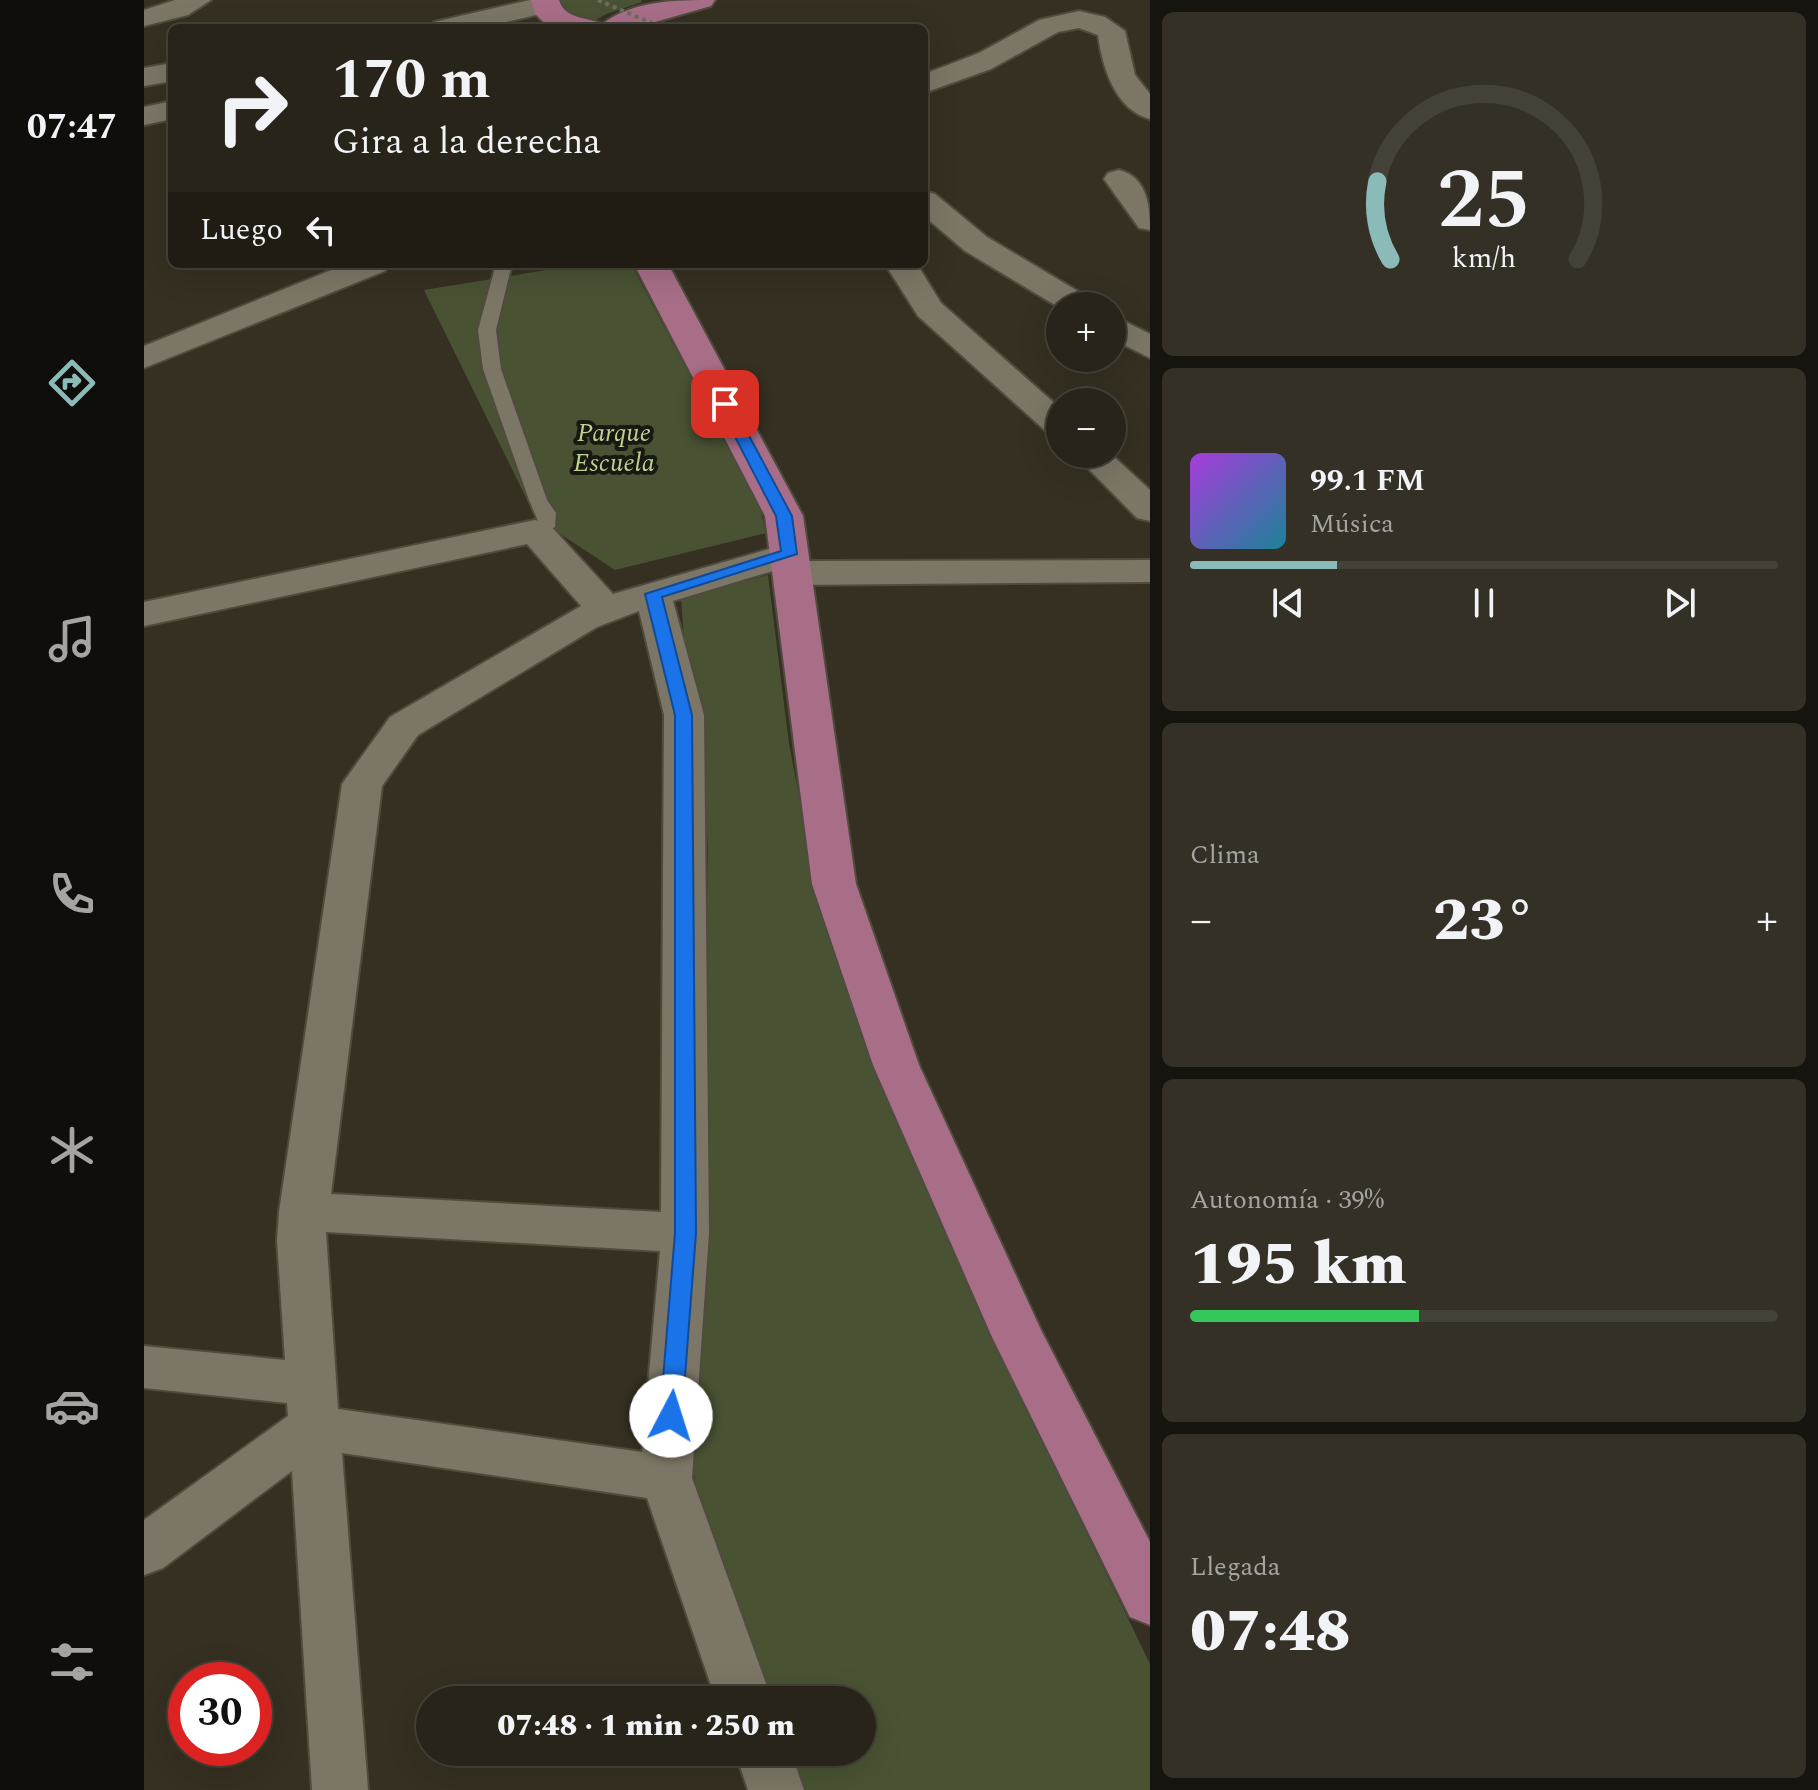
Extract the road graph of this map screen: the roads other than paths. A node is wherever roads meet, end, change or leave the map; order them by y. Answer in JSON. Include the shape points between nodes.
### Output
{"nodes":[{"id":1,"x":197,"y":0,"type":"edge"},
{"id":2,"x":701,"y":0,"type":"edge"},
{"id":3,"x":544,"y":3,"type":"edge"},
{"id":4,"x":657,"y":13,"type":"edge"},
{"id":5,"x":144,"y":18,"type":"edge"},
{"id":6,"x":460,"y":24,"type":"edge"},
{"id":7,"x":569,"y":24,"type":"edge"},
{"id":8,"x":623,"y":24,"type":"edge"},
{"id":9,"x":168,"y":73,"type":"edge"},
{"id":10,"x":144,"y":77,"type":"edge"},
{"id":11,"x":928,"y":82,"type":"edge"},
{"id":12,"x":1150,"y":110,"type":"edge"},
{"id":13,"x":168,"y":111,"type":"edge"},
{"id":14,"x":144,"y":116,"type":"edge"},
{"id":15,"x":1119,"y":179,"type":"dead end"},
{"id":16,"x":928,"y":203,"type":"edge"},
{"id":17,"x":1150,"y":221,"type":"edge"},
{"id":18,"x":364,"y":268,"type":"edge"},
{"id":19,"x":503,"y":268,"type":"edge"},
{"id":20,"x":653,"y":268,"type":"edge"},
{"id":21,"x":903,"y":268,"type":"edge"},
{"id":22,"x":1057,"y":292,"type":"edge"},
{"id":23,"x":1126,"y":333,"type":"edge"},
{"id":24,"x":1150,"y":348,"type":"edge"},
{"id":25,"x":144,"y":358,"type":"edge"},
{"id":26,"x":1046,"y":413,"type":"edge"},
{"id":27,"x":1106,"y":468,"type":"edge"},
{"id":28,"x":1150,"y":510,"type":"edge"},
{"id":29,"x":535,"y":531,"type":"junction"},
{"id":30,"x":791,"y":563,"type":"junction"},
{"id":31,"x":1150,"y":571,"type":"edge"},
{"id":32,"x":653,"y":594,"type":"junction"},
{"id":33,"x":605,"y":609,"type":"junction"},
{"id":34,"x":144,"y":614,"type":"edge"},
{"id":35,"x":303,"y":1212,"type":"junction"},
{"id":36,"x":685,"y":1233,"type":"junction"},
{"id":37,"x":144,"y":1367,"type":"edge"},
{"id":38,"x":311,"y":1406,"type":"junction"},
{"id":39,"x":666,"y":1478,"type":"junction"},
{"id":40,"x":144,"y":1551,"type":"edge"},
{"id":41,"x":1150,"y":1599,"type":"edge"},
{"id":42,"x":739,"y":1686,"type":"edge"},
{"id":43,"x":768,"y":1766,"type":"edge"},
{"id":44,"x":340,"y":1790,"type":"edge"},
{"id":45,"x":776,"y":1790,"type":"edge"}],
"edges":[{"from":1,"to":5,"type":"street"},
{"from":2,"to":4,"type":"main road"},
{"from":3,"to":6,"type":"street"},
{"from":3,"to":7,"type":"main road","via":[[559,21]]},
{"from":4,"to":8,"type":"main road"},
{"from":9,"to":10,"type":"street"},
{"from":11,"to":12,"type":"street","via":[[990,59],[1047,22],[1076,15],[1098,19],[1111,31],[1117,71],[1125,87]]},
{"from":13,"to":14,"type":"street"},
{"from":15,"to":17,"type":"street"},
{"from":16,"to":22,"type":"street","via":[[976,244]]},
{"from":18,"to":25,"type":"street"},
{"from":19,"to":29,"type":"lane","via":[[487,330],[492,369],[547,513],[548,523]]},
{"from":20,"to":30,"type":"main road","via":[[784,516]]},
{"from":21,"to":26,"type":"street","via":[[929,309]]},
{"from":23,"to":24,"type":"street"},
{"from":27,"to":28,"type":"street"},
{"from":29,"to":33,"type":"street"},
{"from":29,"to":34,"type":"street"},
{"from":30,"to":31,"type":"street"},
{"from":30,"to":32,"type":"street"},
{"from":30,"to":41,"type":"main road","via":[[834,884],[896,1065],[1018,1337]]},
{"from":32,"to":33,"type":"street"},
{"from":32,"to":36,"type":"street","via":[[684,715]]},
{"from":33,"to":35,"type":"street","via":[[404,726],[362,784]]},
{"from":35,"to":36,"type":"street"},
{"from":35,"to":38,"type":"street"},
{"from":36,"to":39,"type":"street"},
{"from":37,"to":38,"type":"street"},
{"from":38,"to":39,"type":"street"},
{"from":38,"to":40,"type":"street"},
{"from":38,"to":44,"type":"street"},
{"from":39,"to":42,"type":"street"},
{"from":43,"to":45,"type":"street"}]}
